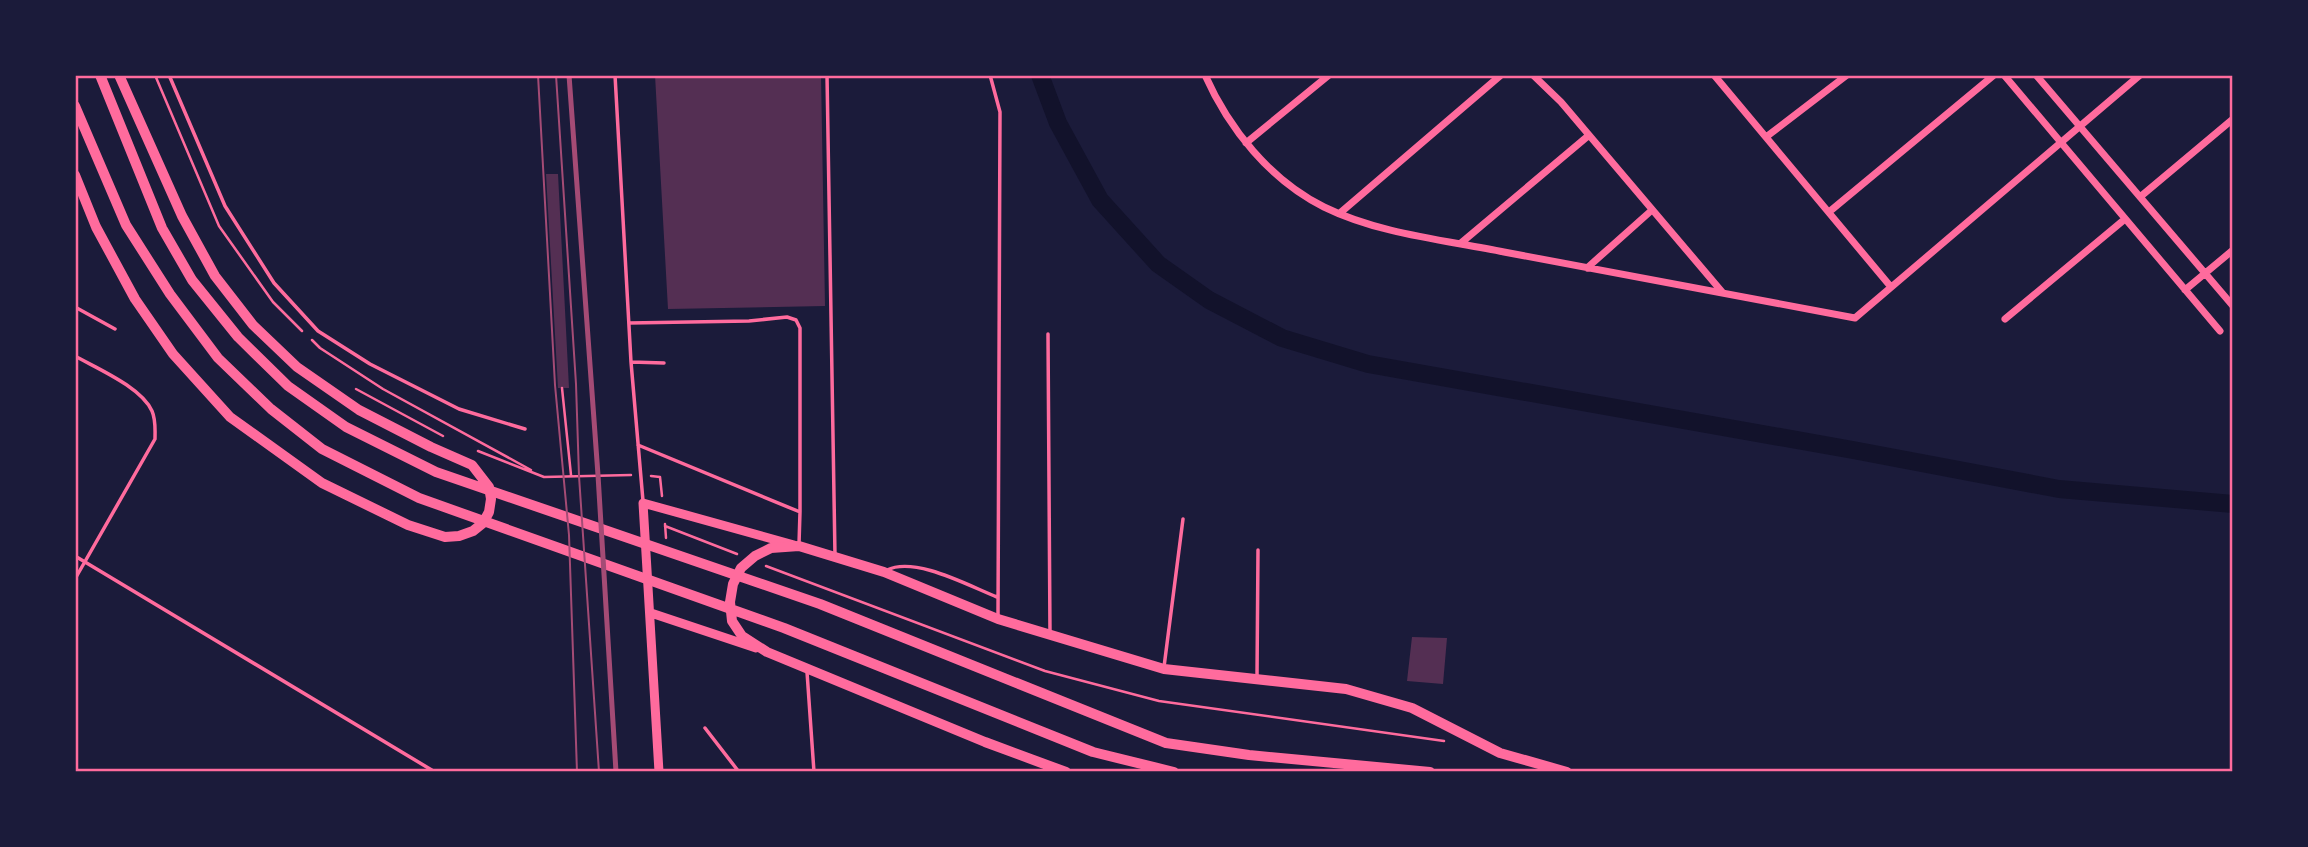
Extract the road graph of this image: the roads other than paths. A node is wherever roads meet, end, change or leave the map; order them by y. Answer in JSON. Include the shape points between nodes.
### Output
{"nodes":[{"id":1,"x":100,"y":75,"type":"edge"},
{"id":2,"x":119,"y":75,"type":"edge"},
{"id":3,"x":169,"y":75,"type":"edge"},
{"id":4,"x":615,"y":75,"type":"edge"},
{"id":5,"x":827,"y":75,"type":"edge"},
{"id":6,"x":990,"y":75,"type":"edge"},
{"id":7,"x":1205,"y":75,"type":"edge"},
{"id":8,"x":1329,"y":75,"type":"edge"},
{"id":9,"x":1501,"y":75,"type":"edge"},
{"id":10,"x":1533,"y":75,"type":"edge"},
{"id":11,"x":1714,"y":75,"type":"edge"},
{"id":12,"x":1847,"y":75,"type":"edge"},
{"id":13,"x":1994,"y":75,"type":"edge"},
{"id":14,"x":2004,"y":75,"type":"edge"},
{"id":15,"x":2036,"y":75,"type":"edge"},
{"id":16,"x":2140,"y":75,"type":"edge"},
{"id":17,"x":75,"y":106,"type":"edge"},
{"id":18,"x":2233,"y":119,"type":"edge"},
{"id":19,"x":2080,"y":127,"type":"junction"},
{"id":20,"x":1588,"y":136,"type":"junction"},
{"id":21,"x":1766,"y":137,"type":"junction"},
{"id":22,"x":1246,"y":143,"type":"junction"},
{"id":23,"x":2061,"y":143,"type":"junction"},
{"id":24,"x":75,"y":175,"type":"edge"},
{"id":25,"x":2140,"y":197,"type":"junction"},
{"id":26,"x":1652,"y":210,"type":"junction"},
{"id":27,"x":1829,"y":212,"type":"junction"},
{"id":28,"x":1340,"y":213,"type":"junction"},
{"id":29,"x":2125,"y":219,"type":"junction"},
{"id":30,"x":1461,"y":243,"type":"junction"},
{"id":31,"x":2233,"y":250,"type":"edge"},
{"id":32,"x":1587,"y":268,"type":"junction"},
{"id":33,"x":2205,"y":273,"type":"junction"},
{"id":34,"x":1891,"y":287,"type":"junction"},
{"id":35,"x":2185,"y":290,"type":"junction"},
{"id":36,"x":1724,"y":294,"type":"junction"},
{"id":37,"x":2233,"y":306,"type":"edge"},
{"id":38,"x":75,"y":307,"type":"edge"},
{"id":39,"x":2005,"y":319,"type":"dead end"},
{"id":40,"x":629,"y":323,"type":"junction"},
{"id":41,"x":115,"y":330,"type":"dead end"},
{"id":42,"x":2220,"y":331,"type":"dead end"},
{"id":43,"x":1048,"y":334,"type":"dead end"},
{"id":44,"x":75,"y":356,"type":"edge"},
{"id":45,"x":631,"y":362,"type":"junction"},
{"id":46,"x":664,"y":363,"type":"dead end"},
{"id":47,"x":525,"y":429,"type":"dead end"},
{"id":48,"x":638,"y":445,"type":"junction"},
{"id":49,"x":643,"y":503,"type":"junction"},
{"id":50,"x":800,"y":512,"type":"junction"},
{"id":51,"x":1183,"y":519,"type":"dead end"},
{"id":52,"x":799,"y":546,"type":"junction"},
{"id":53,"x":1258,"y":550,"type":"dead end"},
{"id":54,"x":75,"y":556,"type":"edge"},
{"id":55,"x":835,"y":558,"type":"junction"},
{"id":56,"x":86,"y":562,"type":"junction"},
{"id":57,"x":884,"y":572,"type":"junction"},
{"id":58,"x":75,"y":579,"type":"edge"},
{"id":59,"x":997,"y":597,"type":"junction"},
{"id":60,"x":651,"y":613,"type":"junction"},
{"id":61,"x":998,"y":619,"type":"junction"},
{"id":62,"x":1050,"y":636,"type":"junction"},
{"id":63,"x":766,"y":652,"type":"junction"},
{"id":64,"x":1164,"y":669,"type":"junction"},
{"id":65,"x":807,"y":670,"type":"junction"},
{"id":66,"x":1256,"y":678,"type":"junction"},
{"id":67,"x":705,"y":728,"type":"dead end"},
{"id":68,"x":435,"y":772,"type":"edge"},
{"id":69,"x":659,"y":772,"type":"edge"},
{"id":70,"x":739,"y":772,"type":"edge"},
{"id":71,"x":814,"y":772,"type":"edge"},
{"id":72,"x":1066,"y":772,"type":"edge"},
{"id":73,"x":1174,"y":772,"type":"edge"},
{"id":74,"x":1430,"y":772,"type":"edge"},
{"id":75,"x":1567,"y":772,"type":"edge"}],
"edges":[{"from":1,"to":74,"type":"main road","via":[[162,228],[192,280],[238,337],[288,386],[345,427],[436,472],[820,604],[1166,743]]},
{"from":2,"to":24,"type":"main road","via":[[182,216],[215,276],[253,325],[297,367],[359,410],[472,465],[489,487],[489,512],[483,523],[473,531],[445,537],[408,525],[322,483],[230,417],[173,354],[135,299],[96,227]]},
{"from":3,"to":47,"type":"lane","via":[[225,206],[274,283],[318,331],[370,365],[459,409]]},
{"from":4,"to":40,"type":"lane"},
{"from":5,"to":55,"type":"lane"},
{"from":6,"to":59,"type":"lane","via":[[1000,112]]},
{"from":7,"to":22,"type":"street"},
{"from":8,"to":22,"type":"street"},
{"from":9,"to":28,"type":"street"},
{"from":10,"to":20,"type":"street"},
{"from":11,"to":21,"type":"street"},
{"from":12,"to":21,"type":"street"},
{"from":13,"to":27,"type":"street"},
{"from":14,"to":23,"type":"street"},
{"from":15,"to":19,"type":"street"},
{"from":16,"to":19,"type":"street"},
{"from":17,"to":73,"type":"main road","via":[[126,225],[170,294],[218,358],[271,409],[323,449],[419,498],[784,628],[1093,752]]},
{"from":18,"to":25,"type":"street"},
{"from":19,"to":23,"type":"street"},
{"from":19,"to":25,"type":"street"},
{"from":20,"to":26,"type":"street"},
{"from":20,"to":30,"type":"street"},
{"from":21,"to":27,"type":"street"},
{"from":22,"to":28,"type":"street","via":[[1299,192]]},
{"from":23,"to":29,"type":"street"},
{"from":23,"to":34,"type":"street"},
{"from":25,"to":33,"type":"street"},
{"from":26,"to":32,"type":"street"},
{"from":26,"to":36,"type":"street"},
{"from":27,"to":34,"type":"street"},
{"from":28,"to":30,"type":"street","via":[[1389,229]]},
{"from":29,"to":35,"type":"street"},
{"from":29,"to":39,"type":"street"},
{"from":30,"to":32,"type":"street"},
{"from":31,"to":33,"type":"street"},
{"from":32,"to":36,"type":"street"},
{"from":33,"to":35,"type":"street"},
{"from":33,"to":37,"type":"street"},
{"from":34,"to":36,"type":"street","via":[[1855,318]]},
{"from":35,"to":42,"type":"street"},
{"from":38,"to":41,"type":"lane"},
{"from":40,"to":45,"type":"lane"},
{"from":40,"to":50,"type":"lane","via":[[796,320],[800,328]]},
{"from":43,"to":62,"type":"lane"},
{"from":44,"to":56,"type":"lane","via":[[137,392],[153,413],[155,425],[155,439]]},
{"from":45,"to":46,"type":"lane"},
{"from":45,"to":48,"type":"lane"},
{"from":48,"to":49,"type":"lane"},
{"from":48,"to":50,"type":"lane"},
{"from":49,"to":52,"type":"street"},
{"from":49,"to":60,"type":"street"},
{"from":50,"to":52,"type":"lane"},
{"from":51,"to":64,"type":"lane"},
{"from":52,"to":55,"type":"main road"},
{"from":52,"to":63,"type":"main road","via":[[771,548],[741,568],[733,584],[732,621],[742,636]]},
{"from":53,"to":66,"type":"lane"},
{"from":54,"to":56,"type":"lane"},
{"from":55,"to":57,"type":"main road"},
{"from":56,"to":58,"type":"lane"},
{"from":56,"to":68,"type":"lane"},
{"from":57,"to":59,"type":"lane","via":[[896,566],[917,568]]},
{"from":57,"to":61,"type":"main road"},
{"from":59,"to":61,"type":"lane"},
{"from":60,"to":63,"type":"street"},
{"from":60,"to":69,"type":"street"},
{"from":61,"to":62,"type":"main road"},
{"from":62,"to":64,"type":"main road"},
{"from":63,"to":65,"type":"main road"},
{"from":64,"to":66,"type":"main road"},
{"from":65,"to":71,"type":"lane"},
{"from":65,"to":72,"type":"main road"},
{"from":66,"to":75,"type":"main road","via":[[1346,689],[1412,709],[1500,753]]},
{"from":67,"to":70,"type":"lane"}]}
